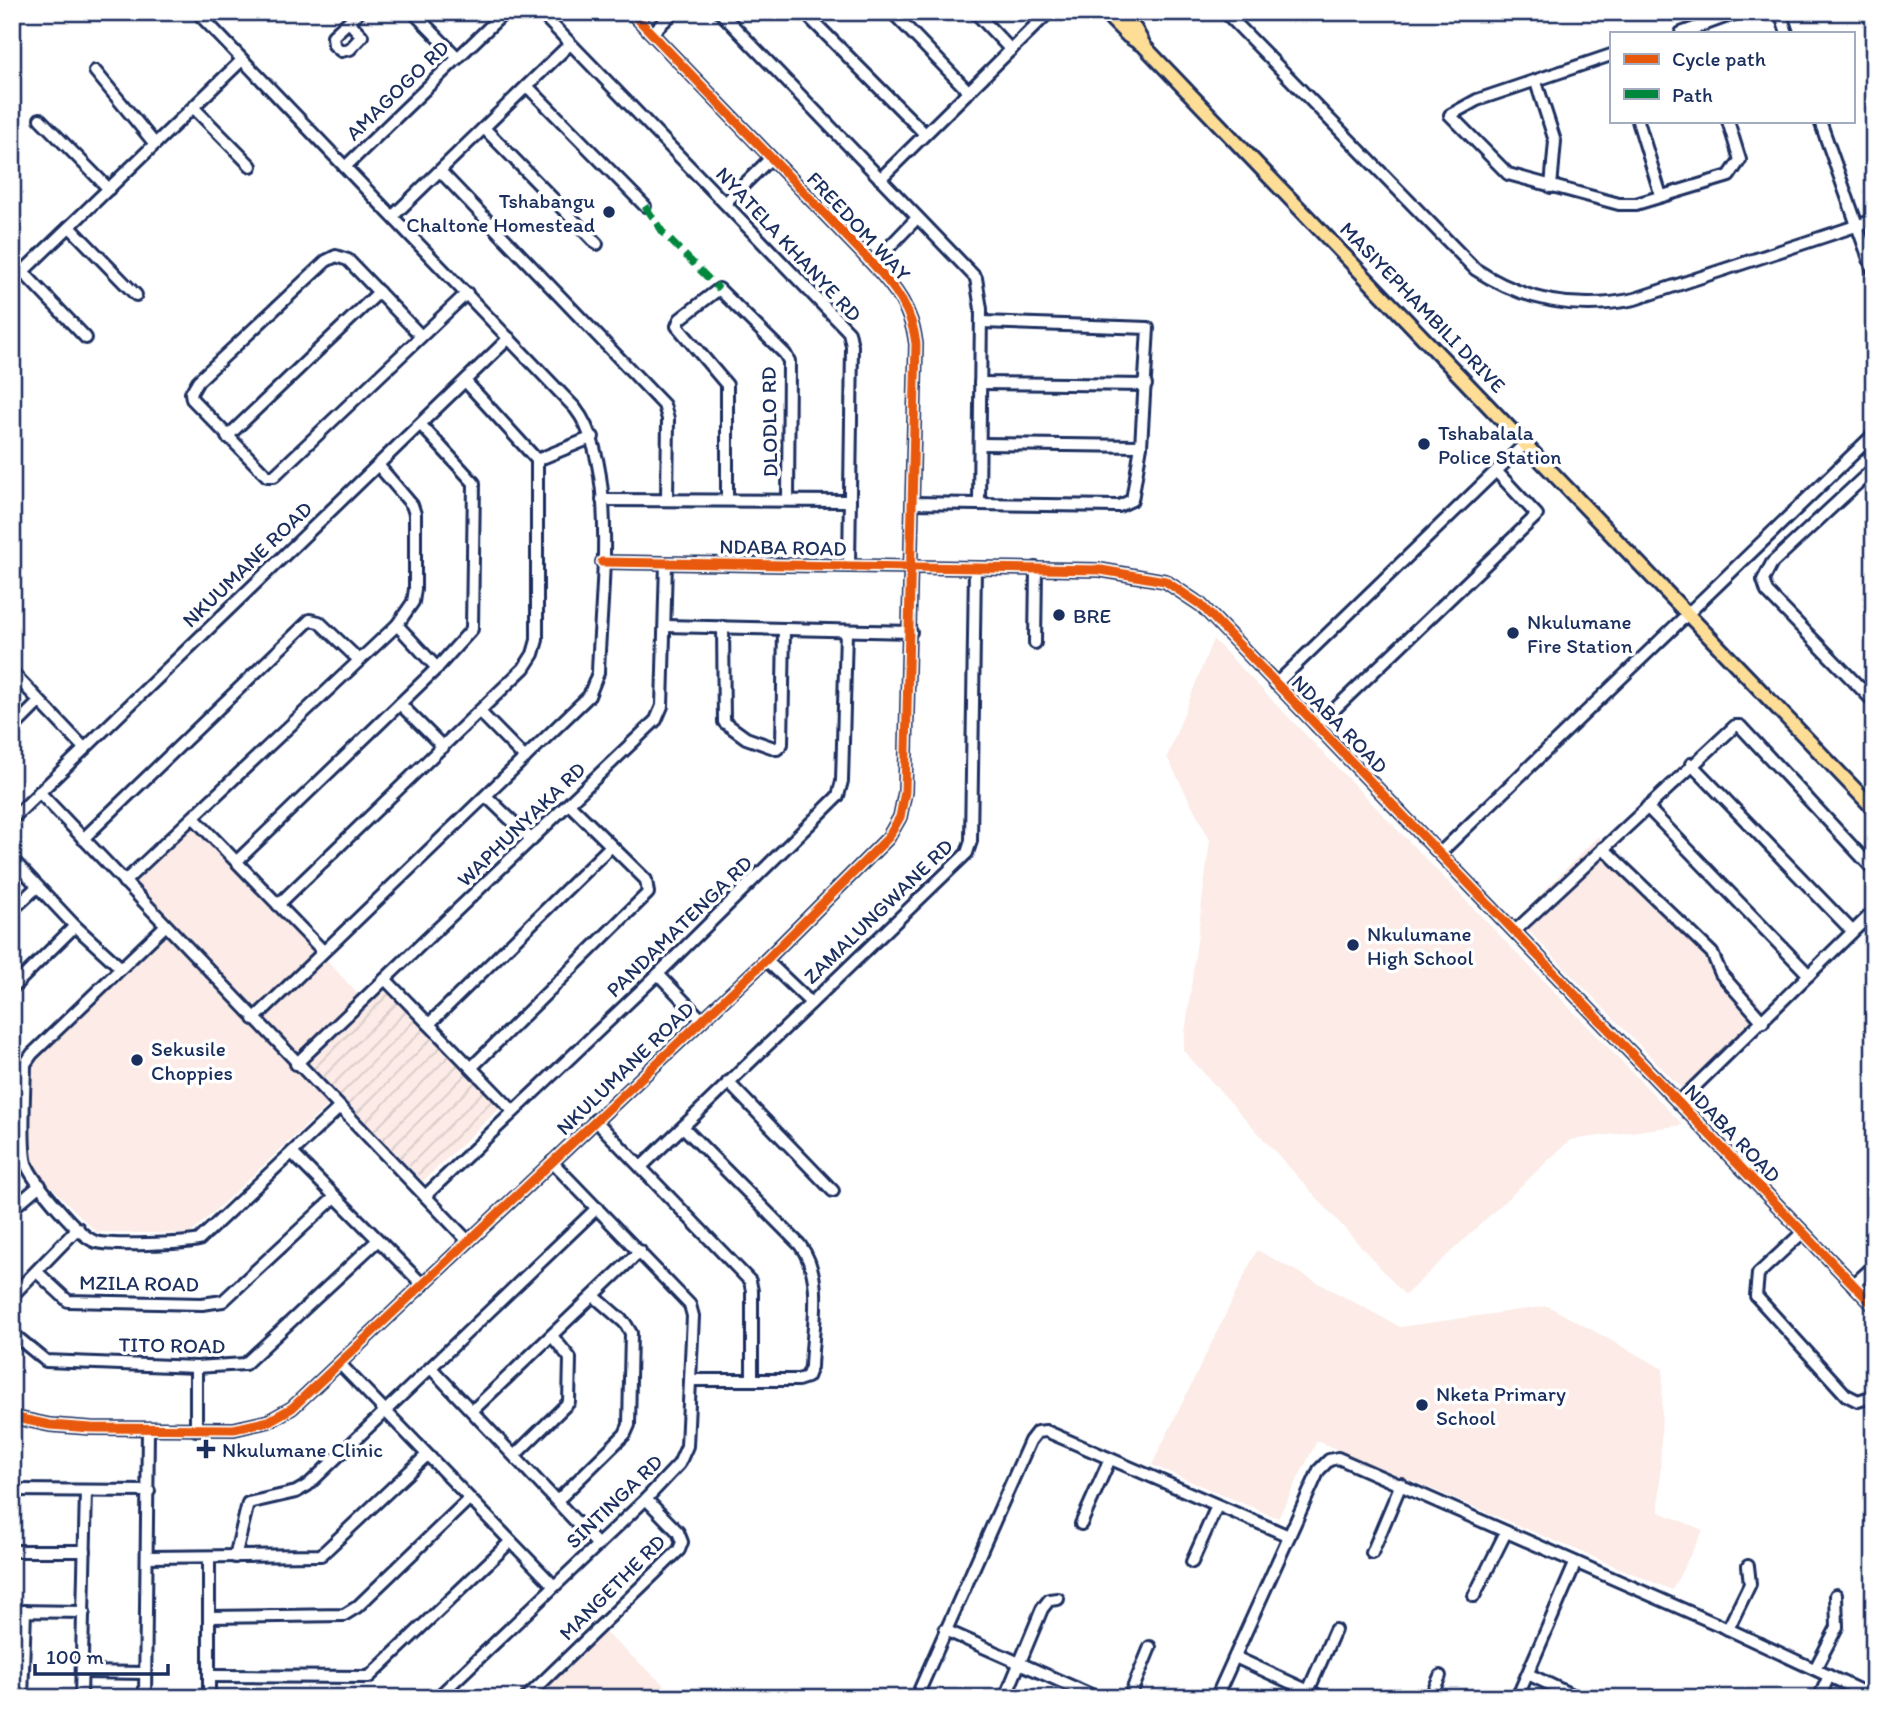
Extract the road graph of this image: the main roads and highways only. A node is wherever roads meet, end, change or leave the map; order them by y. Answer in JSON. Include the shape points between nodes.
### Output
{"nodes":[{"id":1,"x":1104,"y":12,"type":"edge"},
{"id":2,"x":1118,"y":12,"type":"edge"},
{"id":3,"x":1145,"y":47,"type":"junction"},
{"id":4,"x":1874,"y":809,"type":"edge"}],
"edges":[{"from":1,"to":3,"type":"main road","name":"MASIYEPHAMBILI DRIVE"},
{"from":2,"to":3,"type":"main road","name":"MASIYEPHAMBILI DRIVE"},
{"from":3,"to":4,"type":"main road","name":"MASIYEPHAMBILI DRIVE"}]}
